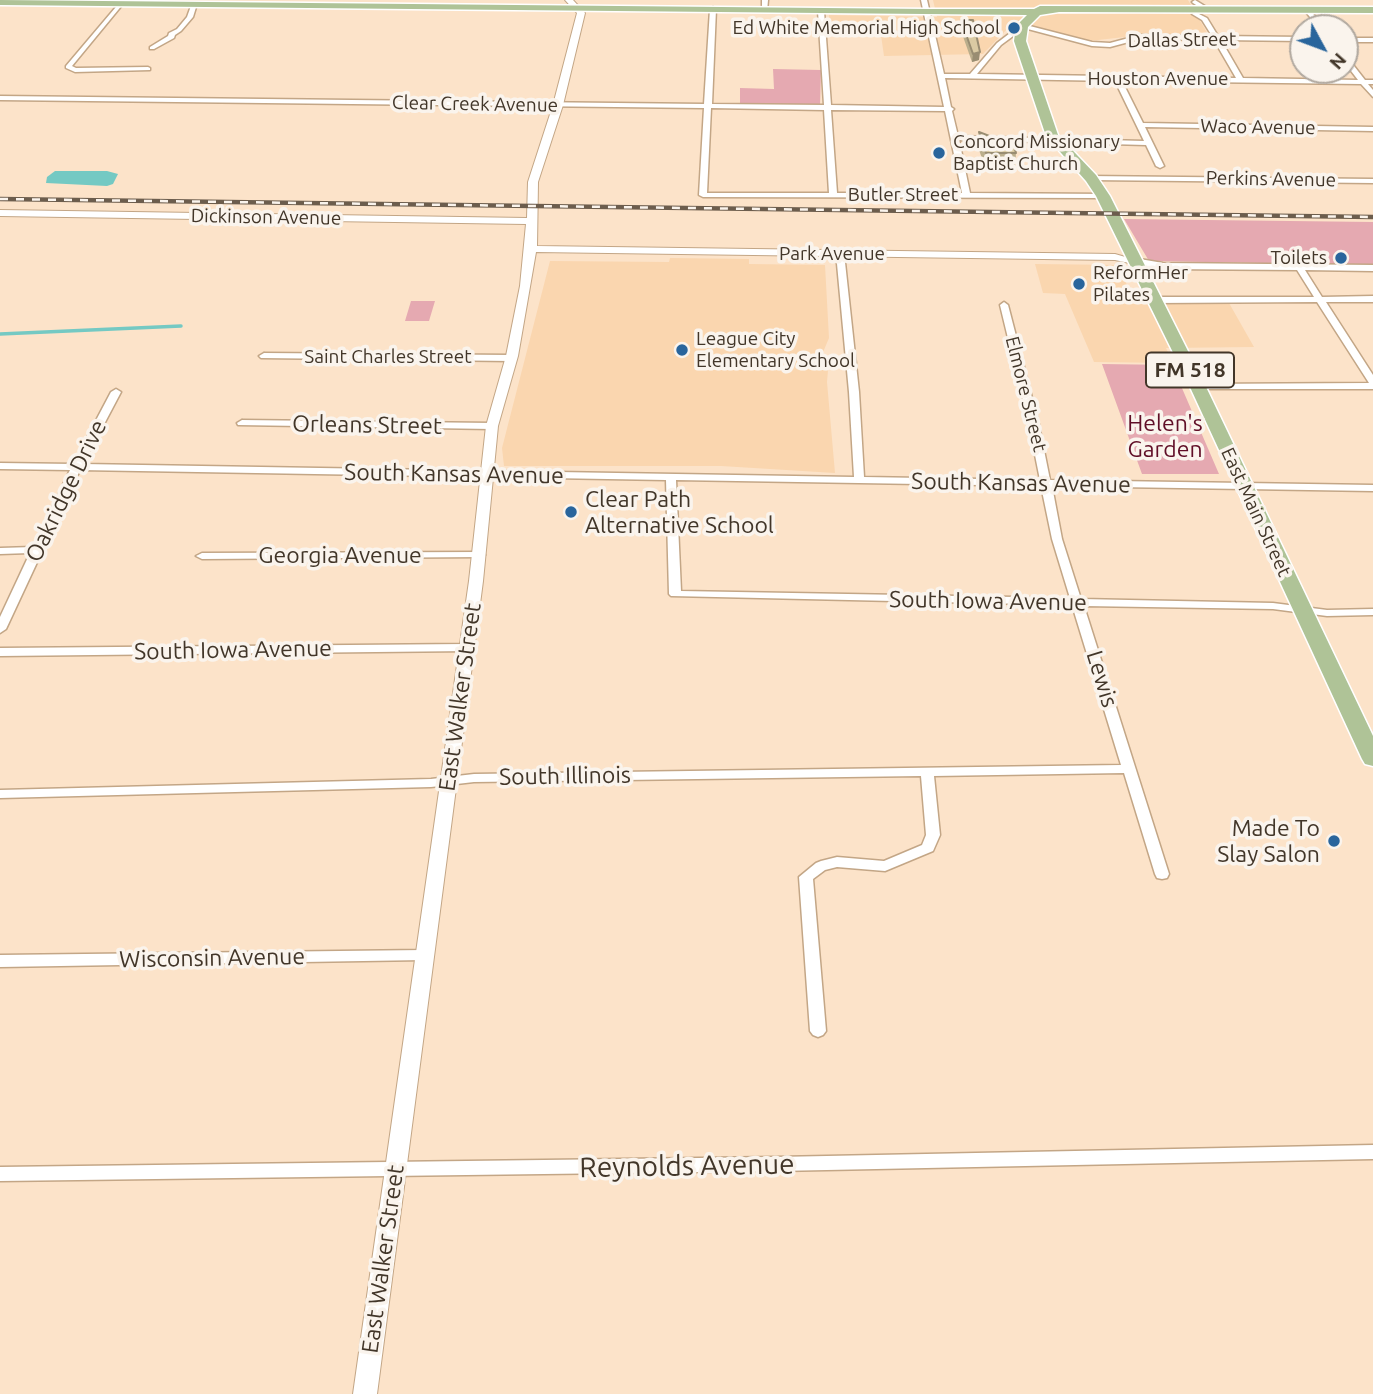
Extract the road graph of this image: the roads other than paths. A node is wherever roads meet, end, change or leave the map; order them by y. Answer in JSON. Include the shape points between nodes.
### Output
{"nodes":[{"id":1,"x":1049,"y":0,"type":"edge"},
{"id":2,"x":0,"y":2,"type":"edge"},
{"id":3,"x":121,"y":3,"type":"junction"},
{"id":4,"x":194,"y":4,"type":"junction"},
{"id":5,"x":574,"y":4,"type":"edge"},
{"id":6,"x":765,"y":5,"type":"edge"},
{"id":7,"x":926,"y":6,"type":"edge"},
{"id":8,"x":713,"y":9,"type":"junction"},
{"id":9,"x":1199,"y":10,"type":"edge"},
{"id":10,"x":821,"y":11,"type":"junction"},
{"id":11,"x":1037,"y":12,"type":"junction"},
{"id":12,"x":1308,"y":12,"type":"joint"},
{"id":13,"x":1373,"y":13,"type":"edge"},
{"id":14,"x":1022,"y":28,"type":"junction"},
{"id":15,"x":1216,"y":38,"type":"junction"},
{"id":16,"x":1289,"y":39,"type":"edge"},
{"id":17,"x":152,"y":48,"type":"dead end"},
{"id":18,"x":148,"y":69,"type":"dead end"},
{"id":19,"x":943,"y":76,"type":"junction"},
{"id":20,"x":971,"y":77,"type":"junction"},
{"id":21,"x":1359,"y":77,"type":"edge"},
{"id":22,"x":1033,"y":78,"type":"junction"},
{"id":23,"x":1118,"y":79,"type":"junction"},
{"id":24,"x":1240,"y":79,"type":"junction"},
{"id":25,"x":1363,"y":82,"type":"junction"},
{"id":26,"x":1373,"y":82,"type":"edge"},
{"id":27,"x":1373,"y":95,"type":"edge"},
{"id":28,"x":0,"y":98,"type":"edge"},
{"id":29,"x":558,"y":104,"type":"junction"},
{"id":30,"x":708,"y":107,"type":"junction"},
{"id":31,"x":830,"y":108,"type":"junction"},
{"id":32,"x":950,"y":109,"type":"junction"},
{"id":33,"x":1142,"y":125,"type":"junction"},
{"id":34,"x":1373,"y":129,"type":"edge"},
{"id":35,"x":956,"y":138,"type":"junction"},
{"id":36,"x":1055,"y":141,"type":"junction"},
{"id":37,"x":1149,"y":143,"type":"junction"},
{"id":38,"x":1160,"y":166,"type":"dead end"},
{"id":39,"x":1091,"y":178,"type":"junction"},
{"id":40,"x":1373,"y":181,"type":"edge"},
{"id":41,"x":833,"y":195,"type":"junction"},
{"id":42,"x":967,"y":195,"type":"junction"},
{"id":43,"x":1103,"y":196,"type":"junction"},
{"id":44,"x":0,"y":213,"type":"edge"},
{"id":45,"x":532,"y":221,"type":"junction"},
{"id":46,"x":531,"y":249,"type":"junction"},
{"id":47,"x":840,"y":253,"type":"junction"},
{"id":48,"x":1134,"y":261,"type":"junction"},
{"id":49,"x":1299,"y":267,"type":"junction"},
{"id":50,"x":1373,"y":268,"type":"edge"},
{"id":51,"x":1373,"y":299,"type":"edge"},
{"id":52,"x":1154,"y":300,"type":"junction"},
{"id":53,"x":1320,"y":300,"type":"junction"},
{"id":54,"x":1004,"y":306,"type":"dead end"},
{"id":55,"x":264,"y":356,"type":"dead end"},
{"id":56,"x":511,"y":358,"type":"junction"},
{"id":57,"x":1373,"y":384,"type":"edge"},
{"id":58,"x":1198,"y":387,"type":"junction"},
{"id":59,"x":116,"y":392,"type":"dead end"},
{"id":60,"x":242,"y":423,"type":"dead end"},
{"id":61,"x":492,"y":426,"type":"junction"},
{"id":62,"x":0,"y":466,"type":"edge"},
{"id":63,"x":76,"y":468,"type":"junction"},
{"id":64,"x":485,"y":474,"type":"junction"},
{"id":65,"x":671,"y":478,"type":"junction"},
{"id":66,"x":859,"y":480,"type":"junction"},
{"id":67,"x":1047,"y":483,"type":"junction"},
{"id":68,"x":1245,"y":487,"type":"junction"},
{"id":69,"x":1373,"y":488,"type":"edge"},
{"id":70,"x":36,"y":550,"type":"junction"},
{"id":71,"x":0,"y":551,"type":"edge"},
{"id":72,"x":479,"y":555,"type":"junction"},
{"id":73,"x":202,"y":556,"type":"dead end"},
{"id":74,"x":1078,"y":603,"type":"junction"},
{"id":75,"x":1301,"y":609,"type":"junction"},
{"id":76,"x":1373,"y":612,"type":"edge"},
{"id":77,"x":0,"y":629,"type":"edge"},
{"id":78,"x":466,"y":648,"type":"junction"},
{"id":79,"x":0,"y":652,"type":"edge"},
{"id":80,"x":1373,"y":759,"type":"edge"},
{"id":81,"x":1130,"y":769,"type":"junction"},
{"id":82,"x":927,"y":771,"type":"junction"},
{"id":83,"x":448,"y":780,"type":"junction"},
{"id":84,"x":0,"y":794,"type":"edge"},
{"id":85,"x":1162,"y":874,"type":"dead end"},
{"id":86,"x":424,"y":955,"type":"junction"},
{"id":87,"x":0,"y":961,"type":"edge"},
{"id":88,"x":818,"y":1031,"type":"dead end"},
{"id":89,"x":1373,"y":1152,"type":"edge"},
{"id":90,"x":395,"y":1169,"type":"junction"},
{"id":91,"x":0,"y":1174,"type":"edge"},
{"id":92,"x":365,"y":1394,"type":"edge"}],
"edges":[{"from":1,"to":11,"type":"main road"},
{"from":2,"to":3,"type":"main road"},
{"from":3,"to":4,"type":"main road"},
{"from":3,"to":18,"type":"street","via":[[68,67]]},
{"from":4,"to":5,"type":"main road"},
{"from":4,"to":17,"type":"street","via":[[183,26]]},
{"from":5,"to":8,"type":"main road"},
{"from":5,"to":29,"type":"street","name":"East Walker Street","via":[[581,13]]},
{"from":6,"to":8,"type":"main road"},
{"from":6,"to":10,"type":"main road"},
{"from":7,"to":10,"type":"main road"},
{"from":7,"to":11,"type":"main road"},
{"from":7,"to":19,"type":"street"},
{"from":8,"to":30,"type":"street"},
{"from":9,"to":11,"type":"main road"},
{"from":9,"to":12,"type":"main road"},
{"from":9,"to":15,"type":"street"},
{"from":10,"to":31,"type":"street"},
{"from":11,"to":14,"type":"main road"},
{"from":12,"to":13,"type":"main road"},
{"from":14,"to":15,"type":"street","name":"Dallas Street","via":[[1110,45],[1140,37]]},
{"from":14,"to":20,"type":"street","via":[[999,44]]},
{"from":14,"to":22,"type":"main road","name":"East Main Street","number":"FM 518","via":[[1020,41]]},
{"from":15,"to":16,"type":"street","name":"Dallas Street"},
{"from":15,"to":24,"type":"street"},
{"from":19,"to":20,"type":"street","name":"Houston Avenue"},
{"from":19,"to":32,"type":"street"},
{"from":20,"to":22,"type":"street","name":"Houston Avenue"},
{"from":21,"to":25,"type":"street"},
{"from":22,"to":23,"type":"street","name":"Houston Avenue"},
{"from":22,"to":36,"type":"main road","name":"East Main Street","number":"FM 518"},
{"from":23,"to":24,"type":"street","name":"Houston Avenue"},
{"from":23,"to":33,"type":"street"},
{"from":24,"to":25,"type":"street","name":"Houston Avenue"},
{"from":25,"to":26,"type":"street","name":"Houston Avenue"},
{"from":25,"to":27,"type":"street"},
{"from":28,"to":29,"type":"street","name":"Clear Creek Avenue"},
{"from":29,"to":30,"type":"street","name":"Clear Creek Avenue"},
{"from":29,"to":45,"type":"street","name":"East Walker Street","via":[[533,182]]},
{"from":30,"to":31,"type":"street","name":"Clear Creek Avenue"},
{"from":30,"to":41,"type":"street","name":"Butler Street","via":[[704,195]]},
{"from":31,"to":32,"type":"street","name":"Clear Creek Avenue"},
{"from":31,"to":41,"type":"street"},
{"from":32,"to":35,"type":"street"},
{"from":33,"to":34,"type":"street","name":"Waco Avenue"},
{"from":33,"to":37,"type":"street"},
{"from":35,"to":36,"type":"street"},
{"from":35,"to":42,"type":"street"},
{"from":36,"to":37,"type":"street"},
{"from":36,"to":39,"type":"main road","name":"East Main Street","number":"FM 518"},
{"from":37,"to":38,"type":"street"},
{"from":39,"to":40,"type":"street","name":"Perkins Avenue"},
{"from":39,"to":43,"type":"main road","name":"East Main Street","number":"FM 518"},
{"from":41,"to":42,"type":"street","name":"Butler Street"},
{"from":42,"to":43,"type":"street","name":"Butler Street"},
{"from":43,"to":48,"type":"main road","name":"East Main Street","number":"FM 518"},
{"from":44,"to":45,"type":"street","name":"Dickinson Avenue"},
{"from":45,"to":46,"type":"street","name":"East Walker Street"},
{"from":46,"to":47,"type":"street","name":"Park Avenue"},
{"from":46,"to":56,"type":"street","name":"East Walker Street"},
{"from":47,"to":48,"type":"street","name":"Park Avenue"},
{"from":47,"to":66,"type":"street"},
{"from":48,"to":49,"type":"street","via":[[1163,267]]},
{"from":48,"to":52,"type":"main road","name":"East Main Street","number":"FM 518"},
{"from":49,"to":50,"type":"street"},
{"from":49,"to":53,"type":"street"},
{"from":51,"to":53,"type":"street"},
{"from":52,"to":53,"type":"street"},
{"from":52,"to":58,"type":"main road","name":"East Main Street","number":"FM 518"},
{"from":53,"to":57,"type":"street"},
{"from":54,"to":67,"type":"street","name":"Elmore Street"},
{"from":55,"to":56,"type":"street","name":"Saint Charles Street"},
{"from":56,"to":61,"type":"street","name":"East Walker Street"},
{"from":57,"to":58,"type":"street"},
{"from":58,"to":68,"type":"main road","name":"East Main Street","number":"FM 518"},
{"from":59,"to":63,"type":"street","name":"Oakridge Drive"},
{"from":60,"to":61,"type":"street","name":"Orleans Street"},
{"from":61,"to":64,"type":"street","name":"East Walker Street"},
{"from":62,"to":63,"type":"street","name":"South Kansas Avenue"},
{"from":63,"to":64,"type":"street","name":"South Kansas Avenue"},
{"from":63,"to":70,"type":"street","name":"Oakridge Drive"},
{"from":64,"to":65,"type":"street","name":"South Kansas Avenue"},
{"from":64,"to":72,"type":"street","name":"East Walker Street"},
{"from":65,"to":66,"type":"street","name":"South Kansas Avenue"},
{"from":65,"to":74,"type":"street","name":"South Iowa Avenue","via":[[675,594]]},
{"from":66,"to":67,"type":"street","name":"South Kansas Avenue"},
{"from":67,"to":68,"type":"street","name":"South Kansas Avenue"},
{"from":67,"to":74,"type":"street","name":"Lewis","via":[[1057,539]]},
{"from":68,"to":69,"type":"street"},
{"from":68,"to":75,"type":"main road","name":"East Main Street","number":"FM 518"},
{"from":70,"to":71,"type":"street"},
{"from":70,"to":77,"type":"street","name":"Oakridge Drive"},
{"from":72,"to":73,"type":"street","name":"Georgia Avenue"},
{"from":72,"to":78,"type":"street","name":"East Walker Street"},
{"from":74,"to":75,"type":"street","name":"South Iowa Avenue"},
{"from":74,"to":81,"type":"street","name":"Lewis"},
{"from":75,"to":76,"type":"street","name":"South Iowa Avenue"},
{"from":75,"to":80,"type":"main road","name":"East Main Street","number":"FM 518"},
{"from":78,"to":79,"type":"street","name":"South Iowa Avenue"},
{"from":78,"to":83,"type":"street","name":"East Walker Street"},
{"from":81,"to":82,"type":"street","name":"South Illinois"},
{"from":81,"to":85,"type":"street","name":"Lewis"},
{"from":82,"to":83,"type":"street","name":"South Illinois"},
{"from":82,"to":88,"type":"street","via":[[933,835],[928,848],[885,866],[837,862],[806,877]]},
{"from":83,"to":84,"type":"street","name":"South Illinois"},
{"from":83,"to":86,"type":"street","name":"East Walker Street"},
{"from":86,"to":87,"type":"street","name":"Wisconsin Avenue"},
{"from":86,"to":90,"type":"street","name":"East Walker Street"},
{"from":89,"to":90,"type":"street","name":"Reynolds Avenue"},
{"from":90,"to":91,"type":"street","name":"Reynolds Avenue"},
{"from":90,"to":92,"type":"street","name":"East Walker Street"}]}
